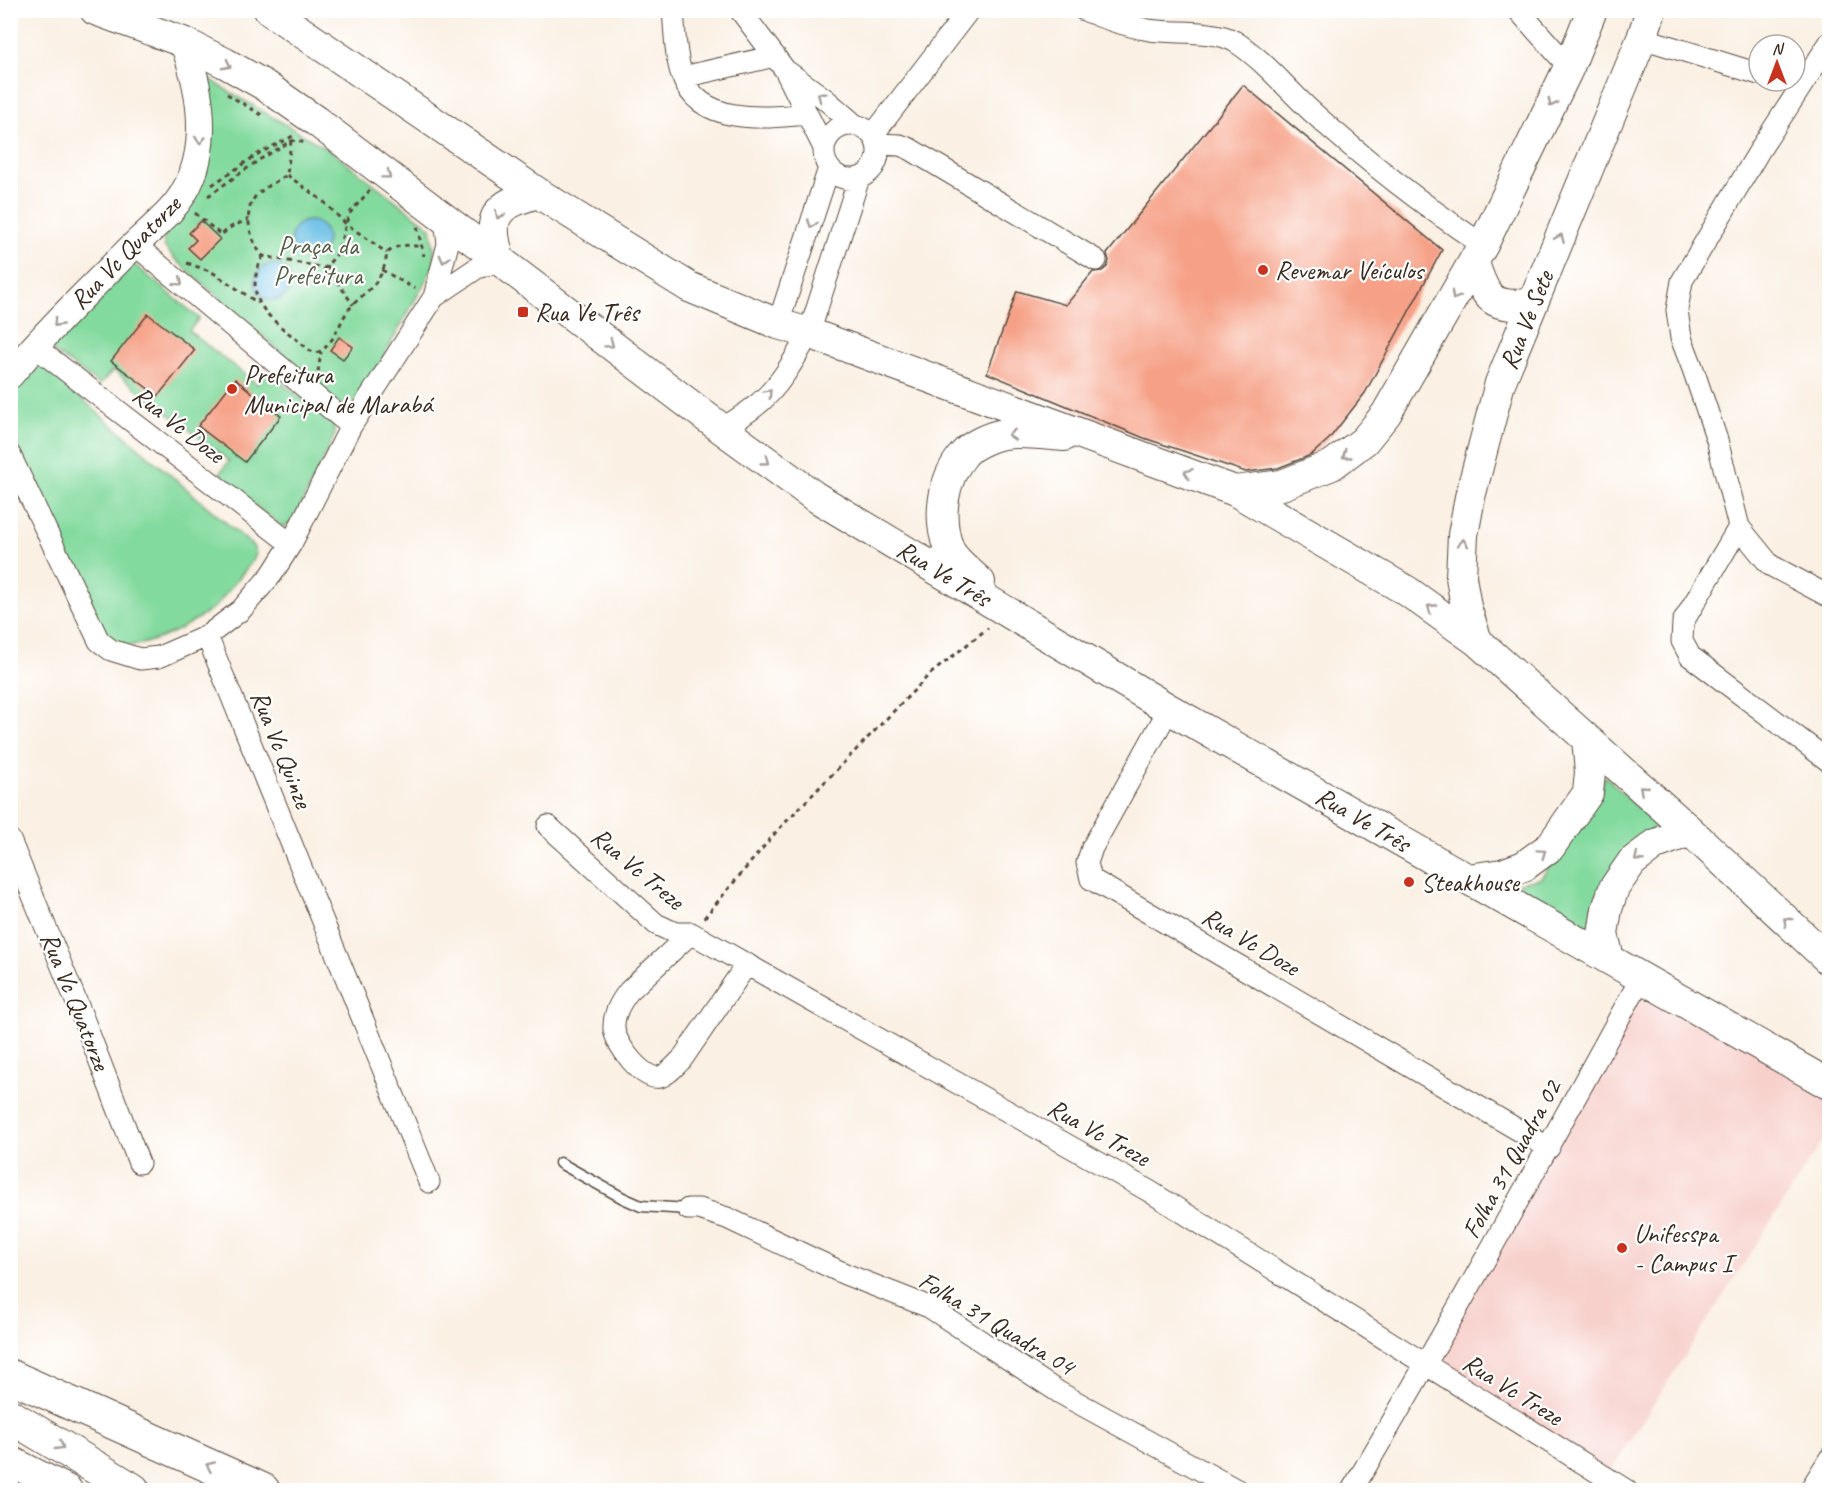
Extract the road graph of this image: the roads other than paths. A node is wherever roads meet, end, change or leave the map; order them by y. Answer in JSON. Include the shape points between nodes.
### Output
{"nodes":[{"id":1,"x":95,"y":10,"type":"edge"},
{"id":2,"x":268,"y":10,"type":"edge"},
{"id":3,"x":673,"y":10,"type":"edge"},
{"id":4,"x":740,"y":10,"type":"edge"},
{"id":5,"x":969,"y":10,"type":"edge"},
{"id":6,"x":1084,"y":10,"type":"edge"},
{"id":7,"x":1518,"y":10,"type":"edge"},
{"id":8,"x":1592,"y":10,"type":"edge"},
{"id":9,"x":1651,"y":10,"type":"edge"},
{"id":10,"x":1642,"y":38,"type":"junction"},
{"id":11,"x":183,"y":42,"type":"junction"},
{"id":12,"x":1827,"y":53,"type":"edge"},
{"id":13,"x":780,"y":63,"type":"junction"},
{"id":14,"x":1569,"y":67,"type":"junction"},
{"id":15,"x":1747,"y":70,"type":"edge"},
{"id":16,"x":1807,"y":70,"type":"edge"},
{"id":17,"x":683,"y":77,"type":"junction"},
{"id":18,"x":1787,"y":93,"type":"edge"},
{"id":19,"x":807,"y":114,"type":"junction"},
{"id":20,"x":868,"y":135,"type":"junction"},
{"id":21,"x":827,"y":158,"type":"junction"},
{"id":22,"x":858,"y":178,"type":"junction"},
{"id":23,"x":538,"y":193,"type":"junction"},
{"id":24,"x":446,"y":219,"type":"junction"},
{"id":25,"x":134,"y":244,"type":"junction"},
{"id":26,"x":1478,"y":254,"type":"junction"},
{"id":27,"x":1096,"y":260,"type":"dead end"},
{"id":28,"x":500,"y":261,"type":"junction"},
{"id":29,"x":424,"y":293,"type":"junction"},
{"id":30,"x":1533,"y":303,"type":"junction"},
{"id":31,"x":778,"y":324,"type":"junction"},
{"id":32,"x":809,"y":333,"type":"junction"},
{"id":33,"x":34,"y":346,"type":"junction"},
{"id":34,"x":10,"y":375,"type":"edge"},
{"id":35,"x":351,"y":426,"type":"junction"},
{"id":36,"x":722,"y":429,"type":"junction"},
{"id":37,"x":1091,"y":437,"type":"junction"},
{"id":38,"x":10,"y":455,"type":"edge"},
{"id":39,"x":1235,"y":491,"type":"junction"},
{"id":40,"x":1739,"y":527,"type":"junction"},
{"id":41,"x":291,"y":544,"type":"junction"},
{"id":42,"x":1830,"y":597,"type":"edge"},
{"id":43,"x":1009,"y":611,"type":"junction"},
{"id":44,"x":207,"y":636,"type":"junction"},
{"id":45,"x":1477,"y":641,"type":"junction"},
{"id":46,"x":1169,"y":709,"type":"junction"},
{"id":47,"x":1587,"y":739,"type":"junction"},
{"id":48,"x":1830,"y":762,"type":"edge"},
{"id":49,"x":548,"y":826,"type":"dead end"},
{"id":50,"x":1690,"y":831,"type":"junction"},
{"id":51,"x":10,"y":840,"type":"edge"},
{"id":52,"x":1468,"y":879,"type":"junction"},
{"id":53,"x":692,"y":933,"type":"junction"},
{"id":54,"x":1609,"y":959,"type":"junction"},
{"id":55,"x":1830,"y":961,"type":"edge"},
{"id":56,"x":747,"y":964,"type":"junction"},
{"id":57,"x":1641,"y":978,"type":"junction"},
{"id":58,"x":1830,"y":1085,"type":"edge"},
{"id":59,"x":1549,"y":1148,"type":"junction"},
{"id":60,"x":139,"y":1163,"type":"dead end"},
{"id":61,"x":560,"y":1163,"type":"dead end"},
{"id":62,"x":429,"y":1182,"type":"dead end"},
{"id":63,"x":688,"y":1209,"type":"joint"},
{"id":64,"x":1426,"y":1366,"type":"junction"},
{"id":65,"x":10,"y":1376,"type":"edge"},
{"id":66,"x":10,"y":1416,"type":"edge"},
{"id":67,"x":1830,"y":1458,"type":"edge"},
{"id":68,"x":10,"y":1461,"type":"edge"},
{"id":69,"x":67,"y":1491,"type":"edge"},
{"id":70,"x":133,"y":1491,"type":"edge"},
{"id":71,"x":263,"y":1491,"type":"edge"},
{"id":72,"x":1237,"y":1491,"type":"edge"},
{"id":73,"x":1352,"y":1491,"type":"edge"},
{"id":74,"x":1626,"y":1491,"type":"edge"},
{"id":75,"x":1810,"y":1491,"type":"edge"}],
"edges":[{"from":1,"to":11,"type":"main road","name":"Rua Ve Três"},
{"from":2,"to":23,"type":"main road"},
{"from":3,"to":17,"type":"street"},
{"from":4,"to":13,"type":"street"},
{"from":5,"to":20,"type":"street"},
{"from":6,"to":26,"type":"street","via":[[1150,30],[1233,40]]},
{"from":7,"to":14,"type":"street"},
{"from":8,"to":14,"type":"main road"},
{"from":9,"to":10,"type":"main road","name":"Rua Ve Sete"},
{"from":10,"to":15,"type":"street"},
{"from":30,"to":10,"type":"main road","name":"Rua Ve Sete","one_way":true},
{"from":11,"to":24,"type":"main road","name":"Rua Ve Três","one_way":true,"via":[[264,85]]},
{"from":11,"to":25,"type":"street","name":"Rua Vc Quatorze","one_way":true,"via":[[200,109],[198,156],[193,175],[171,210]]},
{"from":12,"to":16,"type":"street"},
{"from":13,"to":17,"type":"street"},
{"from":13,"to":19,"type":"street"},
{"from":20,"to":13,"type":"street","one_way":true},
{"from":14,"to":26,"type":"main road","one_way":true},
{"from":17,"to":19,"type":"street","via":[[693,93],[729,114]]},
{"from":18,"to":40,"type":"street","via":[[1761,148],[1682,282],[1677,310],[1681,338],[1717,440]]},
{"from":19,"to":21,"type":"street"},
{"from":20,"to":21,"type":"street","via":[[844,125],[834,130],[827,138]]},
{"from":20,"to":22,"type":"street","via":[[878,155],[875,165]]},
{"from":20,"to":27,"type":"street","via":[[910,149]]},
{"from":21,"to":22,"type":"street","via":[[837,175]]},
{"from":21,"to":31,"type":"street","one_way":true},
{"from":22,"to":32,"type":"street"},
{"from":23,"to":28,"type":"main road","one_way":true,"via":[[508,202],[499,210],[494,222],[494,242]]},
{"from":23,"to":31,"type":"main road","via":[[689,287]]},
{"from":24,"to":28,"type":"main road","name":"Rua Ve Três"},
{"from":24,"to":29,"type":"street","one_way":true,"via":[[448,244]]},
{"from":25,"to":33,"type":"street","name":"Rua Vc Quatorze","one_way":true},
{"from":25,"to":35,"type":"street","one_way":true},
{"from":26,"to":30,"type":"main road","via":[[1482,290],[1496,303]]},
{"from":26,"to":39,"type":"main road","one_way":true,"via":[[1386,414],[1364,441],[1332,465],[1282,484]]},
{"from":28,"to":29,"type":"street"},
{"from":28,"to":36,"type":"main road","name":"Rua Ve Três","one_way":true},
{"from":29,"to":35,"type":"street"},
{"from":45,"to":30,"type":"main road","name":"Rua Ve Sete","one_way":true,"via":[[1461,577],[1463,536],[1500,383]]},
{"from":31,"to":32,"type":"main road"},
{"from":36,"to":32,"type":"street","one_way":true,"via":[[755,407],[779,381]]},
{"from":32,"to":37,"type":"main road"},
{"from":33,"to":34,"type":"street","name":"Rua Vc Quatorze"},
{"from":33,"to":41,"type":"street","name":"Rua Vc Doze"},
{"from":35,"to":41,"type":"street"},
{"from":36,"to":43,"type":"main road","name":"Rua Ve Três","one_way":true,"via":[[814,496]]},
{"from":39,"to":37,"type":"main road","one_way":true},
{"from":37,"to":43,"type":"main road","one_way":true,"via":[[1005,434],[964,453],[948,483],[942,507],[950,552]]},
{"from":38,"to":44,"type":"street","via":[[99,641],[111,650],[140,659],[159,657]]},
{"from":45,"to":39,"type":"main road","one_way":true,"via":[[1407,591]]},
{"from":40,"to":42,"type":"street","via":[[1770,565]]},
{"from":40,"to":48,"type":"street","via":[[1683,622],[1682,641],[1690,656]]},
{"from":41,"to":44,"type":"street","via":[[273,574],[241,609]]},
{"from":43,"to":46,"type":"main road","name":"Rua Ve Três"},
{"from":44,"to":62,"type":"street","name":"Rua Vc Quinze"},
{"from":45,"to":47,"type":"main road"},
{"from":46,"to":52,"type":"main road","name":"Rua Ve Três"},
{"from":46,"to":59,"type":"street","name":"Rua Vc Doze","via":[[1092,848],[1087,863],[1090,879]]},
{"from":50,"to":47,"type":"main road","one_way":true},
{"from":52,"to":47,"type":"main road","one_way":true,"via":[[1524,866],[1550,847],[1588,793]]},
{"from":49,"to":53,"type":"street","name":"Rua Vc Treze","via":[[656,924],[675,933]]},
{"from":50,"to":54,"type":"main road","one_way":true,"via":[[1656,844],[1632,862],[1614,888],[1603,934]]},
{"from":55,"to":50,"type":"main road","one_way":true},
{"from":51,"to":60,"type":"street","name":"Rua Vc Quatorze"},
{"from":52,"to":54,"type":"main road","name":"Rua Ve Três"},
{"from":53,"to":56,"type":"street","name":"Rua Vc Treze"},
{"from":53,"to":56,"type":"street","via":[[629,991],[617,1009],[614,1030],[618,1041],[638,1068],[651,1077],[662,1076],[682,1059]]},
{"from":54,"to":57,"type":"main road","name":"Rua Ve Três"},
{"from":56,"to":64,"type":"street","name":"Rua Vc Treze","via":[[1149,1191]]},
{"from":57,"to":58,"type":"main road","name":"Rua Ve Três"},
{"from":57,"to":59,"type":"street","name":"Folha 31 Quadra 02"},
{"from":59,"to":64,"type":"street","name":"Folha 31 Quadra 02"},
{"from":61,"to":63,"type":"lane","via":[[641,1206]]},
{"from":63,"to":72,"type":"street","name":"Folha 31 Quadra 04","via":[[727,1218],[845,1274],[929,1307],[1060,1393]]},
{"from":64,"to":73,"type":"street","name":"Folha 31 Quadra 02"},
{"from":64,"to":74,"type":"street","name":"Rua Vc Treze"},
{"from":71,"to":65,"type":"highway","one_way":true},
{"from":66,"to":70,"type":"highway","one_way":true},
{"from":67,"to":75,"type":"street"},
{"from":68,"to":69,"type":"main road"}]}
